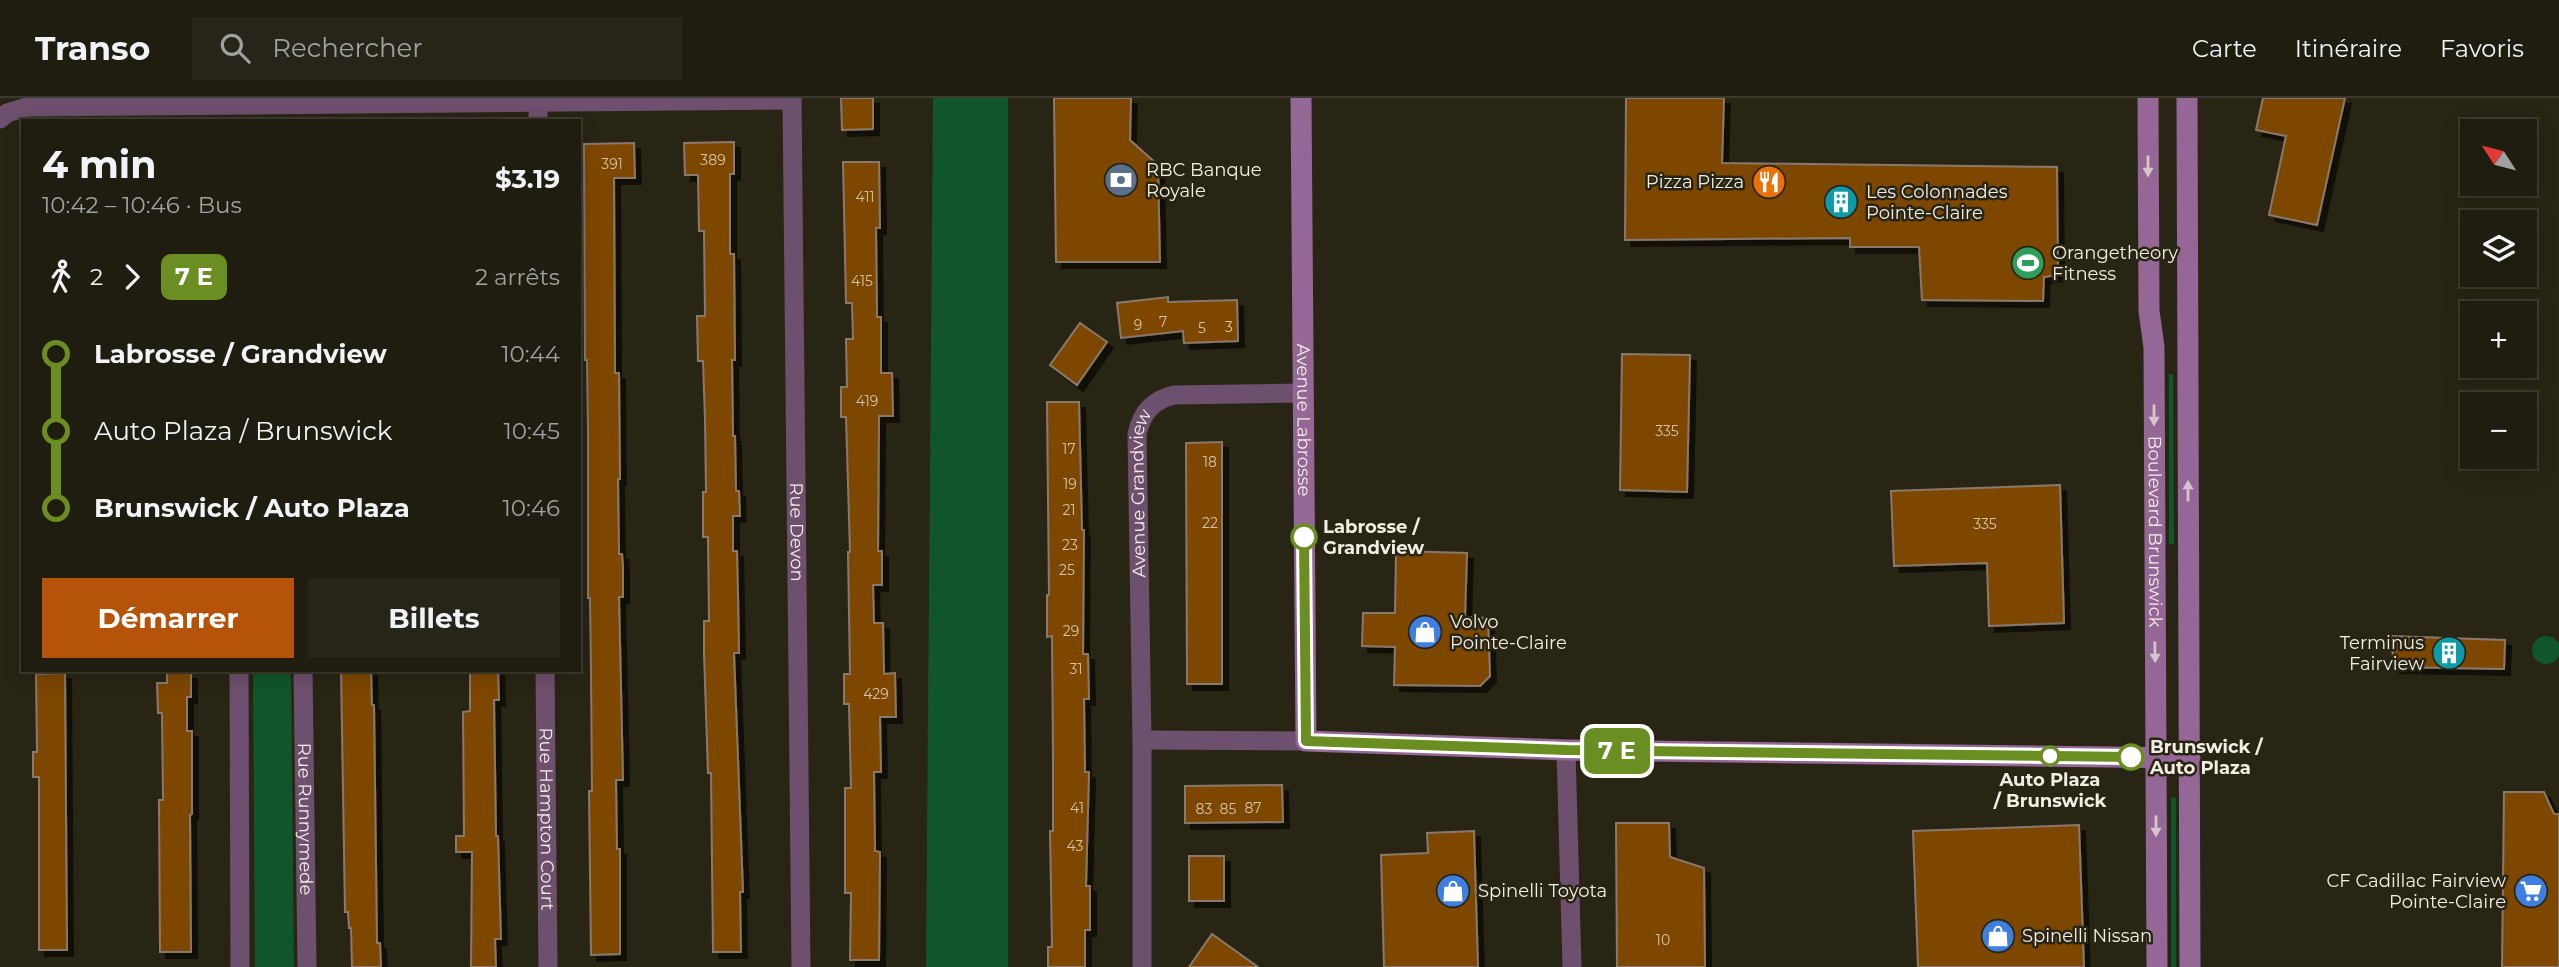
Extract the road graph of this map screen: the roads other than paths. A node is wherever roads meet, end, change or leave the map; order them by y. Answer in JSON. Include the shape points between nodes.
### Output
{"nodes":[{"id":1,"x":1301,"y":98,"type":"edge"},
{"id":2,"x":2148,"y":98,"type":"edge"},
{"id":3,"x":2187,"y":98,"type":"edge"},
{"id":4,"x":792,"y":99,"type":"edge"},
{"id":5,"x":538,"y":111,"type":"edge"},
{"id":6,"x":0,"y":119,"type":"edge"},
{"id":7,"x":1303,"y":393,"type":"junction"},
{"id":8,"x":239,"y":672,"type":"edge"},
{"id":9,"x":303,"y":672,"type":"edge"},
{"id":10,"x":545,"y":672,"type":"edge"},
{"id":11,"x":1142,"y":740,"type":"junction"},
{"id":12,"x":1306,"y":741,"type":"junction"},
{"id":13,"x":1566,"y":750,"type":"junction"},
{"id":14,"x":2155,"y":757,"type":"junction"},
{"id":15,"x":2190,"y":758,"type":"junction"},
{"id":16,"x":240,"y":967,"type":"edge"},
{"id":17,"x":307,"y":967,"type":"edge"},
{"id":18,"x":548,"y":967,"type":"edge"},
{"id":19,"x":801,"y":967,"type":"edge"},
{"id":20,"x":1142,"y":967,"type":"edge"},
{"id":21,"x":1572,"y":967,"type":"edge"},
{"id":22,"x":2157,"y":967,"type":"edge"},
{"id":23,"x":2190,"y":967,"type":"edge"}],
"edges":[{"from":1,"to":7,"type":"street","name":"Avenue Labrosse"},
{"from":2,"to":14,"type":"street","name":"Boulevard Brunswick","one_way":true},
{"from":15,"to":3,"type":"street","name":"Boulevard Brunswick","one_way":true},
{"from":4,"to":5,"type":"street"},
{"from":4,"to":19,"type":"street","name":"Rue Devon"},
{"from":5,"to":6,"type":"street","via":[[27,107]]},
{"from":7,"to":11,"type":"street","name":"Avenue Grandview","via":[[1174,395],[1157,401],[1143,415],[1137,434]]},
{"from":7,"to":12,"type":"street","name":"Avenue Labrosse"},
{"from":8,"to":16,"type":"street"},
{"from":9,"to":17,"type":"street","name":"Rue Runnymede"},
{"from":10,"to":18,"type":"street","name":"Rue Hampton Court"},
{"from":11,"to":12,"type":"street"},
{"from":11,"to":20,"type":"street","name":"Avenue Grandview"},
{"from":12,"to":13,"type":"street"},
{"from":13,"to":14,"type":"street"},
{"from":13,"to":21,"type":"street"},
{"from":14,"to":15,"type":"street"},
{"from":14,"to":22,"type":"street","name":"Boulevard Brunswick","one_way":true},
{"from":15,"to":23,"type":"street","name":"Boulevard Brunswick"}]}
